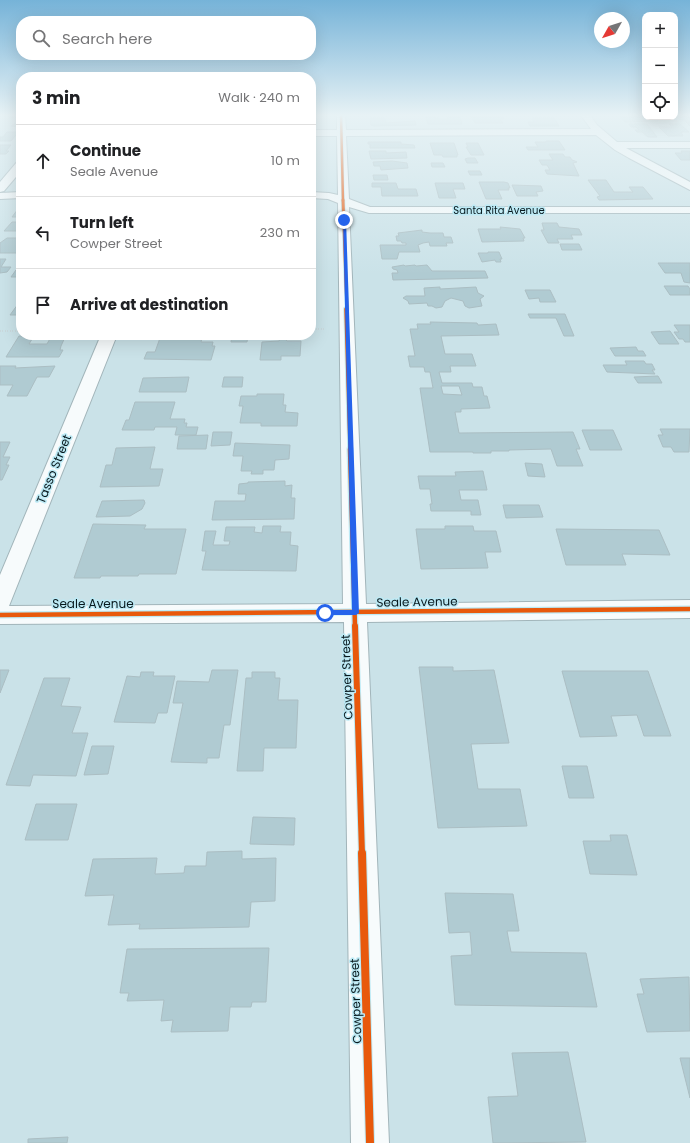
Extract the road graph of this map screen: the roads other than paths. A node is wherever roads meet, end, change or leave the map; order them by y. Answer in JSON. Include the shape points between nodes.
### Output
{"nodes":[{"id":1,"x":343,"y":167,"type":"edge"},
{"id":2,"x":655,"y":167,"type":"edge"},
{"id":3,"x":16,"y":170,"type":"edge"},
{"id":4,"x":690,"y":187,"type":"edge"},
{"id":5,"x":0,"y":189,"type":"edge"},
{"id":6,"x":16,"y":195,"type":"edge"},
{"id":7,"x":316,"y":195,"type":"edge"},
{"id":8,"x":0,"y":196,"type":"edge"},
{"id":9,"x":344,"y":201,"type":"junction"},
{"id":10,"x":690,"y":210,"type":"edge"},
{"id":11,"x":106,"y":340,"type":"edge"},
{"id":12,"x":0,"y":602,"type":"edge"},
{"id":13,"x":690,"y":609,"type":"edge"},
{"id":14,"x":356,"y":613,"type":"junction"},
{"id":15,"x":0,"y":615,"type":"edge"},
{"id":16,"x":370,"y":1143,"type":"edge"}],
"edges":[{"from":1,"to":9,"type":"street","name":"Cowper Street"},
{"from":2,"to":4,"type":"street"},
{"from":3,"to":5,"type":"street"},
{"from":6,"to":8,"type":"street"},
{"from":7,"to":9,"type":"street","name":"Santa Rita Avenue"},
{"from":9,"to":10,"type":"street","name":"Santa Rita Avenue","via":[[369,210]]},
{"from":9,"to":14,"type":"street","name":"Cowper Street"},
{"from":11,"to":12,"type":"street","name":"Tasso Street"},
{"from":13,"to":14,"type":"street","name":"Seale Avenue"},
{"from":14,"to":15,"type":"street","name":"Seale Avenue"},
{"from":14,"to":16,"type":"street","name":"Cowper Street"}]}
